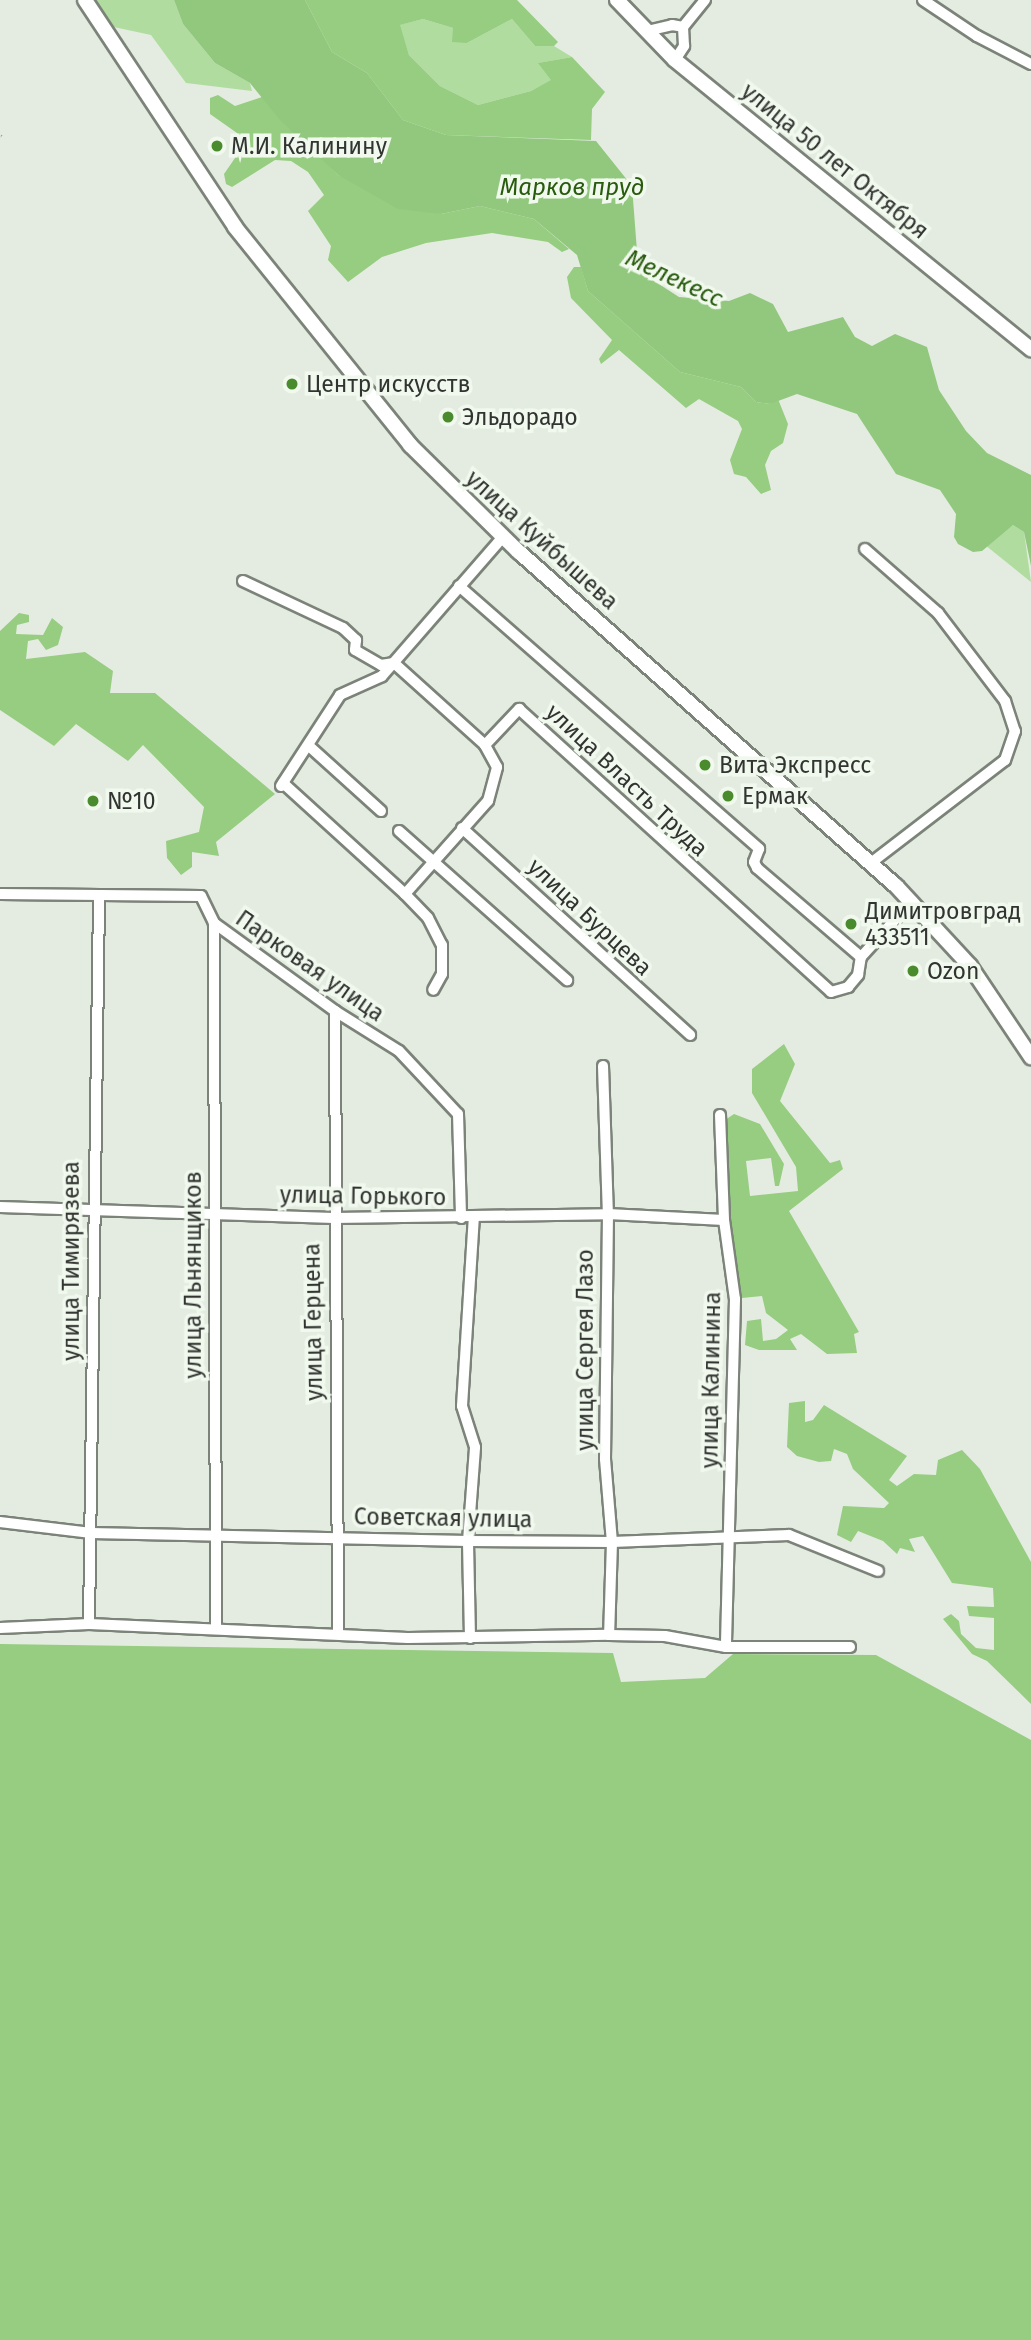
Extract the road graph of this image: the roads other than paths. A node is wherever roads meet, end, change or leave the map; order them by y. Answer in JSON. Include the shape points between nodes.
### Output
{"nodes":[{"id":1,"x":85,"y":0,"type":"edge"},
{"id":2,"x":617,"y":0,"type":"edge"},
{"id":3,"x":705,"y":0,"type":"edge"},
{"id":4,"x":923,"y":0,"type":"edge"},
{"id":5,"x":683,"y":27,"type":"junction"},
{"id":6,"x":646,"y":31,"type":"junction"},
{"id":7,"x":675,"y":60,"type":"junction"},
{"id":8,"x":1031,"y":64,"type":"edge"},
{"id":9,"x":1031,"y":349,"type":"edge"},
{"id":10,"x":503,"y":537,"type":"junction"},
{"id":11,"x":865,"y":549,"type":"dead end"},
{"id":12,"x":243,"y":581,"type":"dead end"},
{"id":13,"x":459,"y":586,"type":"junction"},
{"id":14,"x":394,"y":663,"type":"junction"},
{"id":15,"x":485,"y":745,"type":"junction"},
{"id":16,"x":309,"y":746,"type":"junction"},
{"id":17,"x":381,"y":811,"type":"dead end"},
{"id":18,"x":462,"y":828,"type":"junction"},
{"id":19,"x":400,"y":831,"type":"dead end"},
{"id":20,"x":433,"y":862,"type":"junction"},
{"id":21,"x":871,"y":863,"type":"junction"},
{"id":22,"x":0,"y":894,"type":"edge"},
{"id":23,"x":405,"y":894,"type":"junction"},
{"id":24,"x":99,"y":898,"type":"junction"},
{"id":25,"x":912,"y":901,"type":"junction"},
{"id":26,"x":214,"y":923,"type":"junction"},
{"id":27,"x":861,"y":957,"type":"junction"},
{"id":28,"x":567,"y":980,"type":"dead end"},
{"id":29,"x":433,"y":990,"type":"dead end"},
{"id":30,"x":335,"y":1011,"type":"junction"},
{"id":31,"x":690,"y":1035,"type":"dead end"},
{"id":32,"x":1031,"y":1057,"type":"edge"},
{"id":33,"x":603,"y":1066,"type":"dead end"},
{"id":34,"x":720,"y":1115,"type":"dead end"},
{"id":35,"x":0,"y":1206,"type":"edge"},
{"id":36,"x":91,"y":1210,"type":"junction"},
{"id":37,"x":214,"y":1213,"type":"junction"},
{"id":38,"x":607,"y":1214,"type":"junction"},
{"id":39,"x":474,"y":1217,"type":"junction"},
{"id":40,"x":334,"y":1218,"type":"junction"},
{"id":41,"x":461,"y":1218,"type":"junction"},
{"id":42,"x":724,"y":1220,"type":"junction"},
{"id":43,"x":0,"y":1522,"type":"edge"},
{"id":44,"x":91,"y":1533,"type":"junction"},
{"id":45,"x":214,"y":1536,"type":"junction"},
{"id":46,"x":336,"y":1537,"type":"junction"},
{"id":47,"x":731,"y":1538,"type":"junction"},
{"id":48,"x":468,"y":1541,"type":"junction"},
{"id":49,"x":612,"y":1542,"type":"junction"},
{"id":50,"x":878,"y":1571,"type":"dead end"},
{"id":51,"x":89,"y":1624,"type":"junction"},
{"id":52,"x":216,"y":1627,"type":"junction"},
{"id":53,"x":0,"y":1628,"type":"edge"},
{"id":54,"x":338,"y":1632,"type":"junction"},
{"id":55,"x":609,"y":1635,"type":"junction"},
{"id":56,"x":470,"y":1638,"type":"junction"},
{"id":57,"x":726,"y":1647,"type":"junction"},
{"id":58,"x":850,"y":1647,"type":"dead end"}],
"edges":[{"from":1,"to":10,"type":"main road","name":"улица Куйбышева","via":[[234,227],[410,445]]},
{"from":2,"to":6,"type":"main road","name":"улица 50 лет Октября"},
{"from":3,"to":5,"type":"street"},
{"from":4,"to":8,"type":"street"},
{"from":5,"to":6,"type":"street","via":[[672,24]]},
{"from":5,"to":7,"type":"street","via":[[684,46]]},
{"from":6,"to":7,"type":"main road","name":"улица 50 лет Октября"},
{"from":7,"to":9,"type":"main road","name":"улица 50 лет Октября"},
{"from":10,"to":13,"type":"street"},
{"from":10,"to":21,"type":"main road","name":"улица Куйбышева"},
{"from":11,"to":21,"type":"street","via":[[938,613],[1005,701],[1015,731],[1005,760]]},
{"from":12,"to":14,"type":"street","via":[[343,628],[356,640],[355,650],[382,665]]},
{"from":13,"to":14,"type":"street"},
{"from":13,"to":27,"type":"street","name":"улица Власть Труда","via":[[759,849],[754,862],[757,868]]},
{"from":14,"to":15,"type":"street"},
{"from":14,"to":16,"type":"street","via":[[382,676],[340,695]]},
{"from":15,"to":18,"type":"street","via":[[497,766],[496,785],[488,801]]},
{"from":15,"to":27,"type":"street","name":"улица Власть Труда","via":[[519,709],[831,992],[848,988],[858,975]]},
{"from":16,"to":17,"type":"street"},
{"from":16,"to":23,"type":"street","via":[[281,786]]},
{"from":18,"to":20,"type":"street"},
{"from":18,"to":31,"type":"street","name":"улица Бурцева"},
{"from":19,"to":20,"type":"street"},
{"from":20,"to":23,"type":"street"},
{"from":20,"to":28,"type":"street"},
{"from":21,"to":25,"type":"main road","name":"улица Куйбышева"},
{"from":22,"to":24,"type":"street","name":"Парковая улица"},
{"from":23,"to":29,"type":"street","via":[[428,918],[442,945],[442,974]]},
{"from":24,"to":26,"type":"street","name":"Парковая улица","via":[[201,896]]},
{"from":24,"to":36,"type":"street","name":"улица Тимирязева"},
{"from":25,"to":27,"type":"street"},
{"from":25,"to":32,"type":"main road","name":"улица Куйбышева","via":[[970,966]]},
{"from":26,"to":30,"type":"street","name":"Парковая улица"},
{"from":26,"to":37,"type":"street","name":"улица Льнянщиков"},
{"from":30,"to":40,"type":"street","name":"улица Герцена"},
{"from":30,"to":41,"type":"street","name":"Парковая улица","via":[[411,1061],[458,1114]]},
{"from":33,"to":38,"type":"street","name":"улица Сергея Лазо"},
{"from":34,"to":42,"type":"street","name":"улица Калинина"},
{"from":35,"to":36,"type":"street","name":"улица Горького"},
{"from":36,"to":37,"type":"street","name":"улица Горького"},
{"from":36,"to":44,"type":"street","name":"улица Тимирязева"},
{"from":37,"to":40,"type":"street","name":"улица Горького"},
{"from":37,"to":45,"type":"street","name":"улица Льнянщиков"},
{"from":38,"to":39,"type":"street","name":"улица Горького"},
{"from":38,"to":42,"type":"street","name":"улица Горького"},
{"from":38,"to":49,"type":"street","name":"улица Сергея Лазо","via":[[605,1458]]},
{"from":39,"to":41,"type":"street","name":"улица Горького"},
{"from":39,"to":48,"type":"street","via":[[462,1406],[475,1447]]},
{"from":40,"to":41,"type":"street","name":"улица Горького"},
{"from":40,"to":46,"type":"street","name":"улица Герцена"},
{"from":42,"to":47,"type":"street","name":"улица Калинина","via":[[735,1299]]},
{"from":43,"to":44,"type":"street","name":"Советская улица"},
{"from":44,"to":45,"type":"street","name":"Советская улица"},
{"from":44,"to":51,"type":"street","name":"улица Тимирязева"},
{"from":45,"to":46,"type":"street","name":"Советская улица"},
{"from":45,"to":52,"type":"street","name":"улица Льнянщиков"},
{"from":46,"to":48,"type":"street","name":"Советская улица"},
{"from":46,"to":54,"type":"street","name":"улица Герцена"},
{"from":47,"to":49,"type":"street","name":"Советская улица"},
{"from":47,"to":50,"type":"street","name":"Советская улица","via":[[789,1535]]},
{"from":47,"to":57,"type":"street","name":"улица Калинина"},
{"from":48,"to":49,"type":"street","name":"Советская улица"},
{"from":48,"to":56,"type":"street"},
{"from":49,"to":55,"type":"street","name":"улица Сергея Лазо"},
{"from":51,"to":52,"type":"street"},
{"from":51,"to":53,"type":"street"},
{"from":52,"to":54,"type":"street"},
{"from":54,"to":56,"type":"street"},
{"from":55,"to":56,"type":"street"},
{"from":55,"to":57,"type":"street","via":[[665,1636]]},
{"from":57,"to":58,"type":"street"}]}
